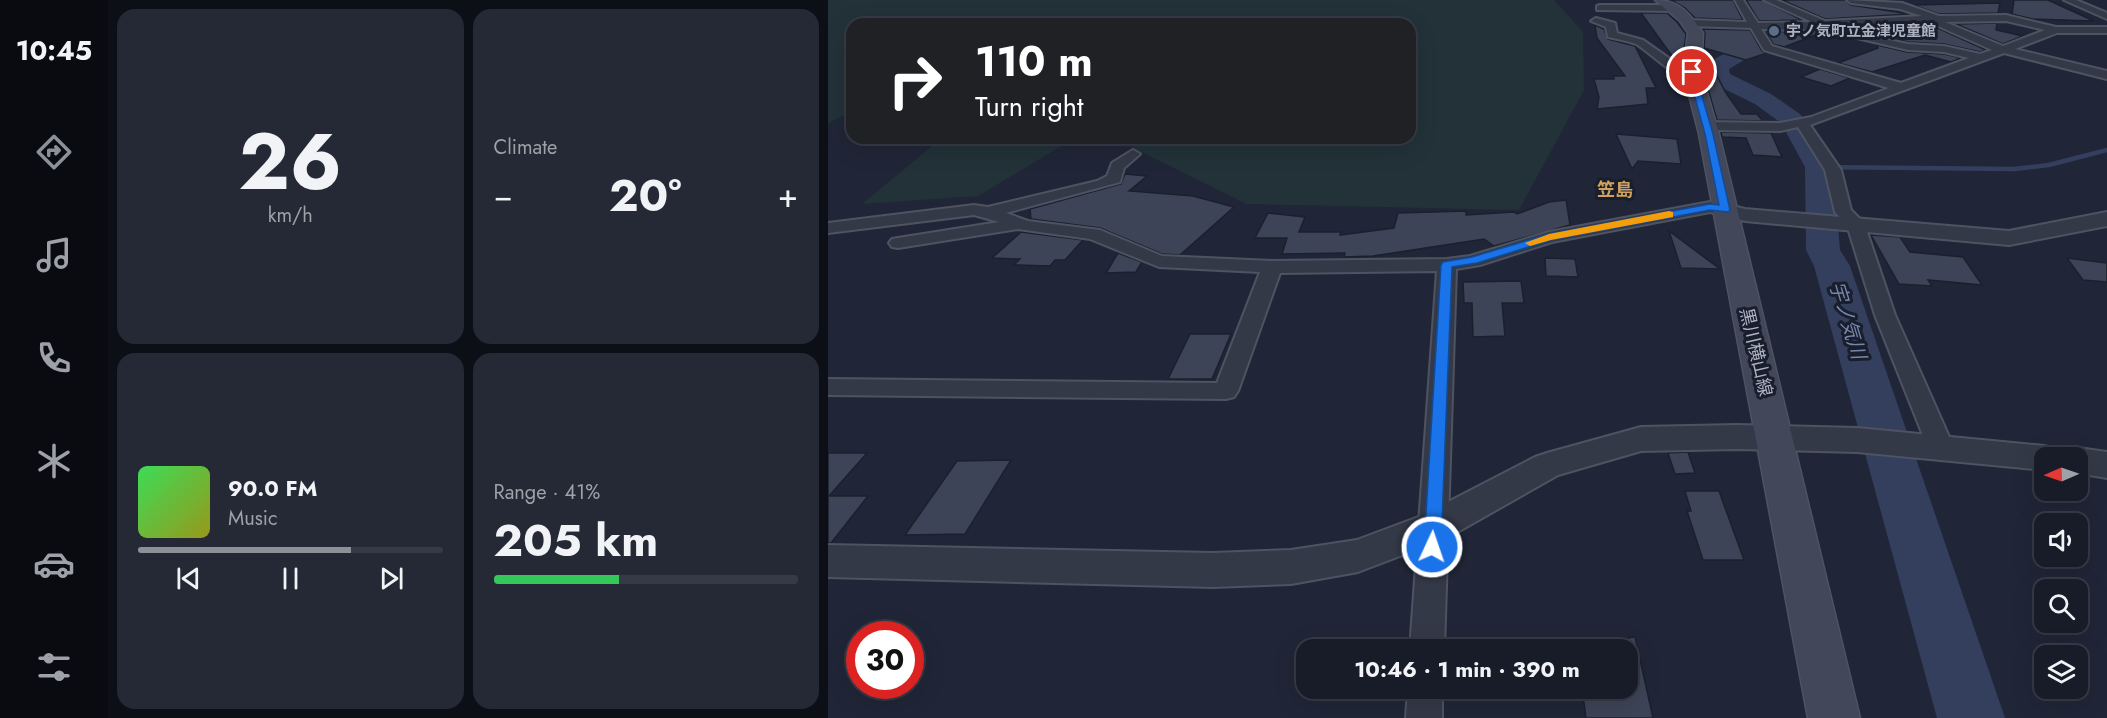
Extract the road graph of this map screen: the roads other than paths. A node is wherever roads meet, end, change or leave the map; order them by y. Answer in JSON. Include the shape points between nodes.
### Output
{"nodes":[{"id":1,"x":1739,"y":0,"type":"edge"},
{"id":2,"x":1768,"y":0,"type":"edge"},
{"id":3,"x":1851,"y":0,"type":"edge"},
{"id":4,"x":2068,"y":0,"type":"edge"},
{"id":5,"x":1667,"y":4,"type":"edge"},
{"id":6,"x":1600,"y":8,"type":"dead end"},
{"id":7,"x":2107,"y":15,"type":"edge"},
{"id":8,"x":1596,"y":21,"type":"dead end"},
{"id":9,"x":1701,"y":24,"type":"junction"},
{"id":10,"x":1822,"y":25,"type":"junction"},
{"id":11,"x":1754,"y":26,"type":"junction"},
{"id":12,"x":2056,"y":30,"type":"junction"},
{"id":13,"x":2107,"y":30,"type":"edge"},
{"id":14,"x":2004,"y":50,"type":"junction"},
{"id":15,"x":1982,"y":58,"type":"junction"},
{"id":16,"x":1693,"y":75,"type":"junction"},
{"id":17,"x":2107,"y":75,"type":"edge"},
{"id":18,"x":1903,"y":88,"type":"junction"},
{"id":19,"x":1800,"y":124,"type":"junction"},
{"id":20,"x":1707,"y":126,"type":"junction"},
{"id":21,"x":1133,"y":154,"type":"dead end"},
{"id":22,"x":1725,"y":210,"type":"junction"},
{"id":23,"x":988,"y":213,"type":"junction"},
{"id":24,"x":2107,"y":219,"type":"edge"},
{"id":25,"x":1845,"y":222,"type":"junction"},
{"id":26,"x":1020,"y":224,"type":"junction"},
{"id":27,"x":828,"y":228,"type":"edge"},
{"id":28,"x":898,"y":243,"type":"dead end"},
{"id":29,"x":1447,"y":265,"type":"junction"},
{"id":30,"x":1272,"y":267,"type":"junction"},
{"id":31,"x":828,"y":387,"type":"edge"},
{"id":32,"x":1776,"y":437,"type":"junction"},
{"id":33,"x":1941,"y":448,"type":"junction"},
{"id":34,"x":2034,"y":457,"type":"edge"},
{"id":35,"x":2088,"y":462,"type":"edge"},
{"id":36,"x":2107,"y":465,"type":"edge"},
{"id":37,"x":1434,"y":527,"type":"junction"},
{"id":38,"x":828,"y":561,"type":"edge"},
{"id":39,"x":1428,"y":639,"type":"edge"},
{"id":40,"x":1425,"y":699,"type":"edge"},
{"id":41,"x":1424,"y":718,"type":"edge"},
{"id":42,"x":1834,"y":718,"type":"edge"}],
"edges":[{"from":1,"to":11,"type":"street"},
{"from":2,"to":10,"type":"street"},
{"from":3,"to":12,"type":"street","via":[[1902,6],[1938,19],[2006,18]]},
{"from":4,"to":7,"type":"street"},
{"from":5,"to":6,"type":"street"},
{"from":5,"to":9,"type":"main road"},
{"from":8,"to":16,"type":"street","via":[[1611,25],[1612,35],[1639,42],[1684,74]]},
{"from":9,"to":11,"type":"street"},
{"from":9,"to":16,"type":"main road","name":"黒川横山線","via":[[1696,33]]},
{"from":10,"to":11,"type":"street"},
{"from":10,"to":14,"type":"street","via":[[1931,19]]},
{"from":10,"to":15,"type":"street","via":[[1908,47],[1944,48]]},
{"from":11,"to":18,"type":"street","via":[[1768,48]]},
{"from":12,"to":13,"type":"street"},
{"from":12,"to":14,"type":"street"},
{"from":14,"to":15,"type":"street"},
{"from":14,"to":17,"type":"street"},
{"from":15,"to":18,"type":"street"},
{"from":16,"to":20,"type":"main road","name":"黒川横山線"},
{"from":18,"to":19,"type":"street"},
{"from":19,"to":20,"type":"street","via":[[1780,128]]},
{"from":19,"to":25,"type":"street","via":[[1831,168]]},
{"from":20,"to":22,"type":"main road","name":"黒川横山線"},
{"from":21,"to":23,"type":"street","via":[[1117,166],[1114,179],[1102,184]]},
{"from":22,"to":25,"type":"street"},
{"from":22,"to":29,"type":"street","via":[[1710,207],[1549,237],[1473,261]]},
{"from":22,"to":32,"type":"main road","name":"黒川横山線"},
{"from":23,"to":26,"type":"street"},
{"from":23,"to":27,"type":"street","via":[[974,210]]},
{"from":24,"to":25,"type":"street","via":[[2009,238]]},
{"from":25,"to":33,"type":"street"},
{"from":26,"to":28,"type":"street"},
{"from":26,"to":30,"type":"street","via":[[1094,234],[1159,261]]},
{"from":29,"to":30,"type":"street"},
{"from":29,"to":37,"type":"street"},
{"from":30,"to":31,"type":"street","via":[[1226,391]]},
{"from":32,"to":33,"type":"street"},
{"from":32,"to":37,"type":"street","via":[[1641,439],[1547,466]]},
{"from":32,"to":42,"type":"main road","name":"黒川横山線"},
{"from":33,"to":34,"type":"street"},
{"from":35,"to":36,"type":"street"},
{"from":37,"to":38,"type":"street","via":[[1358,556],[1291,567],[1212,570]]},
{"from":37,"to":39,"type":"street"},
{"from":40,"to":41,"type":"street"}]}
